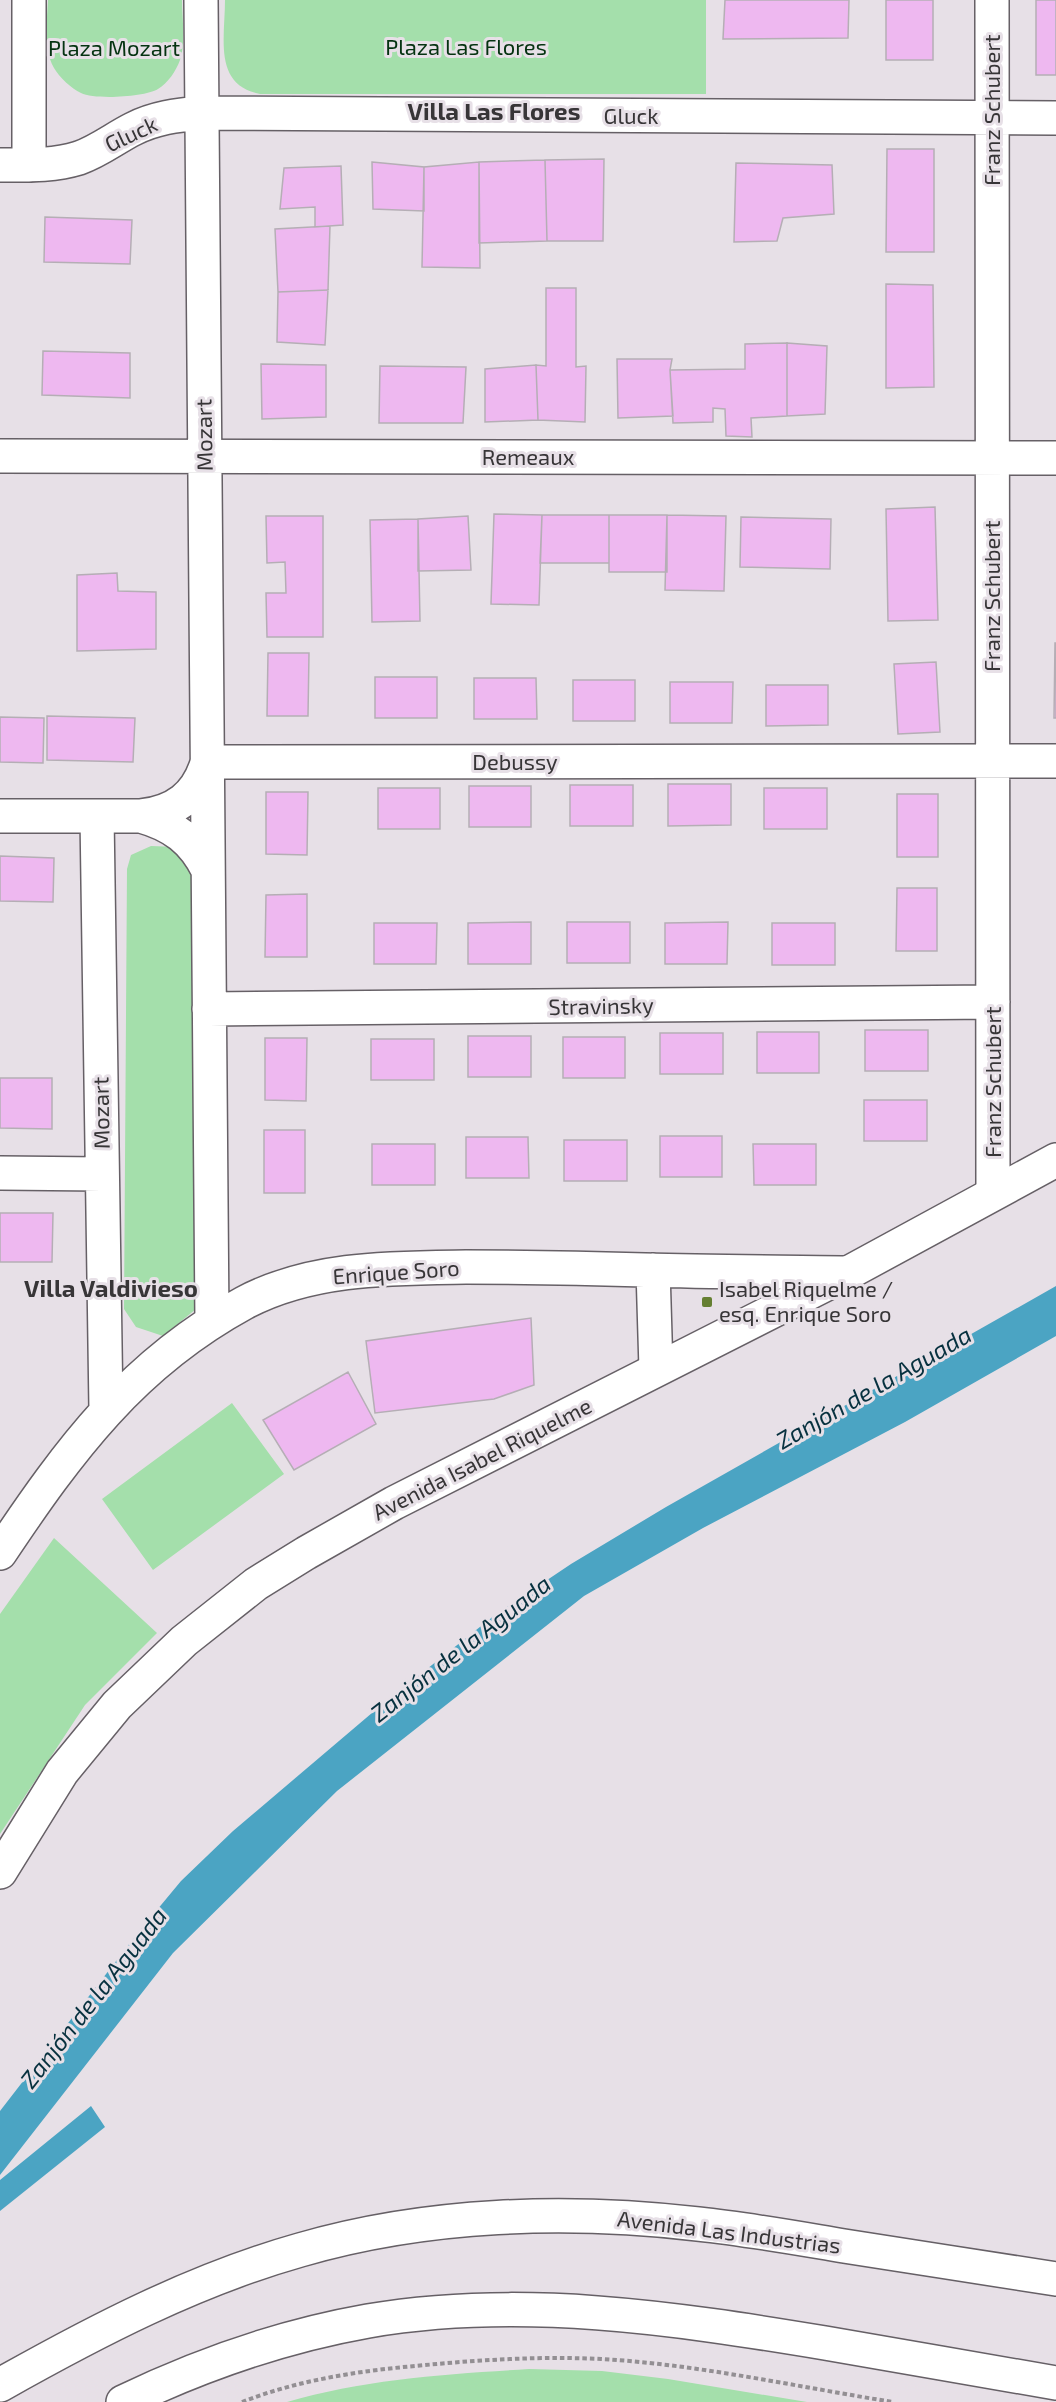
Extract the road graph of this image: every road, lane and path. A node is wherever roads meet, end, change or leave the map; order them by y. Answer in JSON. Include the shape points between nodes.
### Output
{"nodes":[{"id":1,"x":29,"y":0,"type":"edge"},
{"id":2,"x":201,"y":0,"type":"edge"},
{"id":3,"x":992,"y":0,"type":"edge"},
{"id":4,"x":201,"y":113,"type":"junction"},
{"id":5,"x":991,"y":118,"type":"junction"},
{"id":6,"x":1056,"y":118,"type":"edge"},
{"id":7,"x":15,"y":165,"type":"edge"},
{"id":8,"x":0,"y":456,"type":"edge"},
{"id":9,"x":205,"y":456,"type":"junction"},
{"id":10,"x":992,"y":458,"type":"junction"},
{"id":11,"x":1056,"y":458,"type":"edge"},
{"id":12,"x":992,"y":761,"type":"junction"},
{"id":13,"x":1056,"y":761,"type":"edge"},
{"id":14,"x":207,"y":762,"type":"junction"},
{"id":15,"x":0,"y":816,"type":"edge"},
{"id":16,"x":97,"y":816,"type":"junction"},
{"id":17,"x":141,"y":816,"type":"junction"},
{"id":18,"x":208,"y":870,"type":"junction"},
{"id":19,"x":993,"y":1002,"type":"junction"},
{"id":20,"x":209,"y":1009,"type":"junction"},
{"id":21,"x":1056,"y":1160,"type":"edge"},
{"id":22,"x":0,"y":1173,"type":"edge"},
{"id":23,"x":102,"y":1174,"type":"junction"},
{"id":24,"x":993,"y":1192,"type":"junction"},
{"id":25,"x":653,"y":1270,"type":"junction"},
{"id":26,"x":848,"y":1273,"type":"junction"},
{"id":27,"x":212,"y":1322,"type":"junction"},
{"id":28,"x":656,"y":1368,"type":"junction"},
{"id":29,"x":106,"y":1410,"type":"junction"},
{"id":30,"x":10,"y":1523,"type":"edge"},
{"id":31,"x":0,"y":1553,"type":"edge"},
{"id":32,"x":0,"y":1872,"type":"edge"},
{"id":33,"x":1056,"y":2279,"type":"edge"},
{"id":34,"x":1056,"y":2383,"type":"edge"},
{"id":35,"x":0,"y":2385,"type":"edge"},
{"id":36,"x":123,"y":2402,"type":"edge"},
{"id":37,"x":242,"y":2402,"type":"edge"},
{"id":38,"x":893,"y":2402,"type":"edge"}],
"edges":[{"from":1,"to":7,"type":"street"},
{"from":2,"to":4,"type":"street","name":"Mozart"},
{"from":3,"to":5,"type":"street","name":"Franz Schubert"},
{"from":4,"to":5,"type":"street","name":"Gluck"},
{"from":4,"to":7,"type":"street","name":"Gluck","via":[[154,120],[80,157]]},
{"from":4,"to":9,"type":"street","name":"Mozart"},
{"from":5,"to":6,"type":"street","name":"Gluck"},
{"from":5,"to":10,"type":"street","name":"Franz Schubert"},
{"from":8,"to":9,"type":"street","name":"Remeaux"},
{"from":9,"to":10,"type":"street","name":"Remeaux"},
{"from":9,"to":14,"type":"street","name":"Mozart"},
{"from":10,"to":11,"type":"street","name":"Remeaux"},
{"from":10,"to":12,"type":"street","name":"Franz Schubert"},
{"from":12,"to":13,"type":"street","name":"Debussy"},
{"from":12,"to":14,"type":"street","name":"Debussy"},
{"from":12,"to":19,"type":"street","name":"Franz Schubert"},
{"from":14,"to":17,"type":"street","via":[[202,778],[181,803]]},
{"from":14,"to":18,"type":"street","name":"Mozart"},
{"from":15,"to":16,"type":"street"},
{"from":16,"to":17,"type":"street"},
{"from":16,"to":23,"type":"street","name":"Mozart"},
{"from":17,"to":18,"type":"street","via":[[181,833]]},
{"from":18,"to":20,"type":"street","name":"Mozart"},
{"from":19,"to":20,"type":"street","name":"Stravinsky"},
{"from":19,"to":24,"type":"street","name":"Franz Schubert"},
{"from":20,"to":27,"type":"street","name":"Mozart"},
{"from":21,"to":24,"type":"street","name":"Avenida Isabel Riquelme"},
{"from":22,"to":23,"type":"street"},
{"from":23,"to":29,"type":"street","name":"Mozart"},
{"from":24,"to":26,"type":"street","name":"Avenida Isabel Riquelme"},
{"from":25,"to":26,"type":"street","name":"Enrique Soro"},
{"from":25,"to":27,"type":"street","name":"Enrique Soro","via":[[540,1266],[404,1268],[333,1275],[276,1290]]},
{"from":25,"to":28,"type":"street"},
{"from":26,"to":28,"type":"street","name":"Avenida Isabel Riquelme"},
{"from":27,"to":29,"type":"street","name":"Enrique Soro","via":[[145,1372]]},
{"from":28,"to":32,"type":"street","name":"Avenida Isabel Riquelme","via":[[366,1519],[306,1553],[217,1613],[152,1669],[88,1738],[62,1772]]},
{"from":29,"to":30,"type":"street","name":"Enrique Soro"},
{"from":30,"to":31,"type":"street","name":"Enrique Soro"},
{"from":33,"to":35,"type":"street","name":"Avenida Las Industrias","via":[[698,2224],[620,2217],[543,2216],[430,2224],[301,2249],[243,2268],[112,2324]]},
{"from":34,"to":36,"type":"street","via":[[681,2321],[548,2310],[481,2311],[424,2314],[313,2332],[248,2352]]},
{"from":37,"to":38,"type":"path","via":[[384,2369],[544,2358],[673,2366]]}]}
